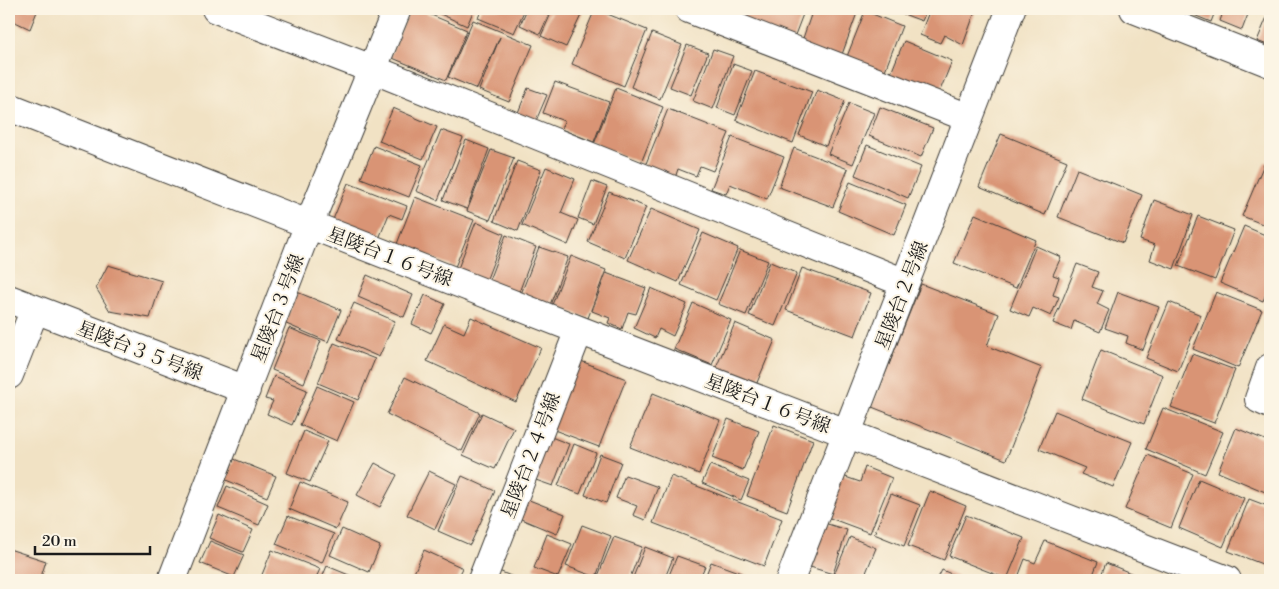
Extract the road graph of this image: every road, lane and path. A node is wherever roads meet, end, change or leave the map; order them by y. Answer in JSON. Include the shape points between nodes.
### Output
{"nodes":[{"id":1,"x":216,"y":9,"type":"edge"},
{"id":2,"x":397,"y":9,"type":"edge"},
{"id":3,"x":689,"y":9,"type":"edge"},
{"id":4,"x":1011,"y":9,"type":"edge"},
{"id":5,"x":1134,"y":9,"type":"edge"},
{"id":6,"x":1270,"y":63,"type":"edge"},
{"id":7,"x":372,"y":69,"type":"junction"},
{"id":8,"x":9,"y":107,"type":"edge"},
{"id":9,"x":969,"y":118,"type":"junction"},
{"id":10,"x":309,"y":224,"type":"junction"},
{"id":11,"x":906,"y":283,"type":"junction"},
{"id":12,"x":9,"y":299,"type":"edge"},
{"id":13,"x":35,"y":309,"type":"junction"},
{"id":14,"x":579,"y":330,"type":"junction"},
{"id":15,"x":1270,"y":368,"type":"edge"},
{"id":16,"x":9,"y":375,"type":"edge"},
{"id":17,"x":246,"y":390,"type":"junction"},
{"id":18,"x":1270,"y":404,"type":"edge"},
{"id":19,"x":847,"y":434,"type":"junction"},
{"id":20,"x":172,"y":580,"type":"edge"},
{"id":21,"x":482,"y":580,"type":"edge"},
{"id":22,"x":790,"y":580,"type":"edge"},
{"id":23,"x":1227,"y":580,"type":"edge"}],
"edges":[{"from":1,"to":7,"type":"street"},
{"from":2,"to":7,"type":"street","name":"星陵台３号線"},
{"from":3,"to":9,"type":"street"},
{"from":4,"to":9,"type":"street","name":"星陵台２号線"},
{"from":5,"to":6,"type":"street"},
{"from":7,"to":10,"type":"street","name":"星陵台３号線"},
{"from":7,"to":11,"type":"street"},
{"from":8,"to":10,"type":"street","name":"星陵台１６号線"},
{"from":9,"to":11,"type":"street","name":"星陵台２号線"},
{"from":10,"to":14,"type":"street","name":"星陵台１６号線"},
{"from":10,"to":17,"type":"street","name":"星陵台３号線"},
{"from":11,"to":19,"type":"street","name":"星陵台２号線"},
{"from":12,"to":13,"type":"street","name":"星陵台３５号線"},
{"from":13,"to":16,"type":"street"},
{"from":13,"to":17,"type":"street","name":"星陵台３５号線"},
{"from":14,"to":19,"type":"street","name":"星陵台１６号線"},
{"from":14,"to":21,"type":"street","name":"星陵台２４号線"},
{"from":15,"to":18,"type":"street","via":[[1259,399]]},
{"from":17,"to":20,"type":"street","name":"星陵台３号線"},
{"from":19,"to":22,"type":"street","name":"星陵台２号線"},
{"from":19,"to":23,"type":"street","name":"星陵台１６号線"}]}
